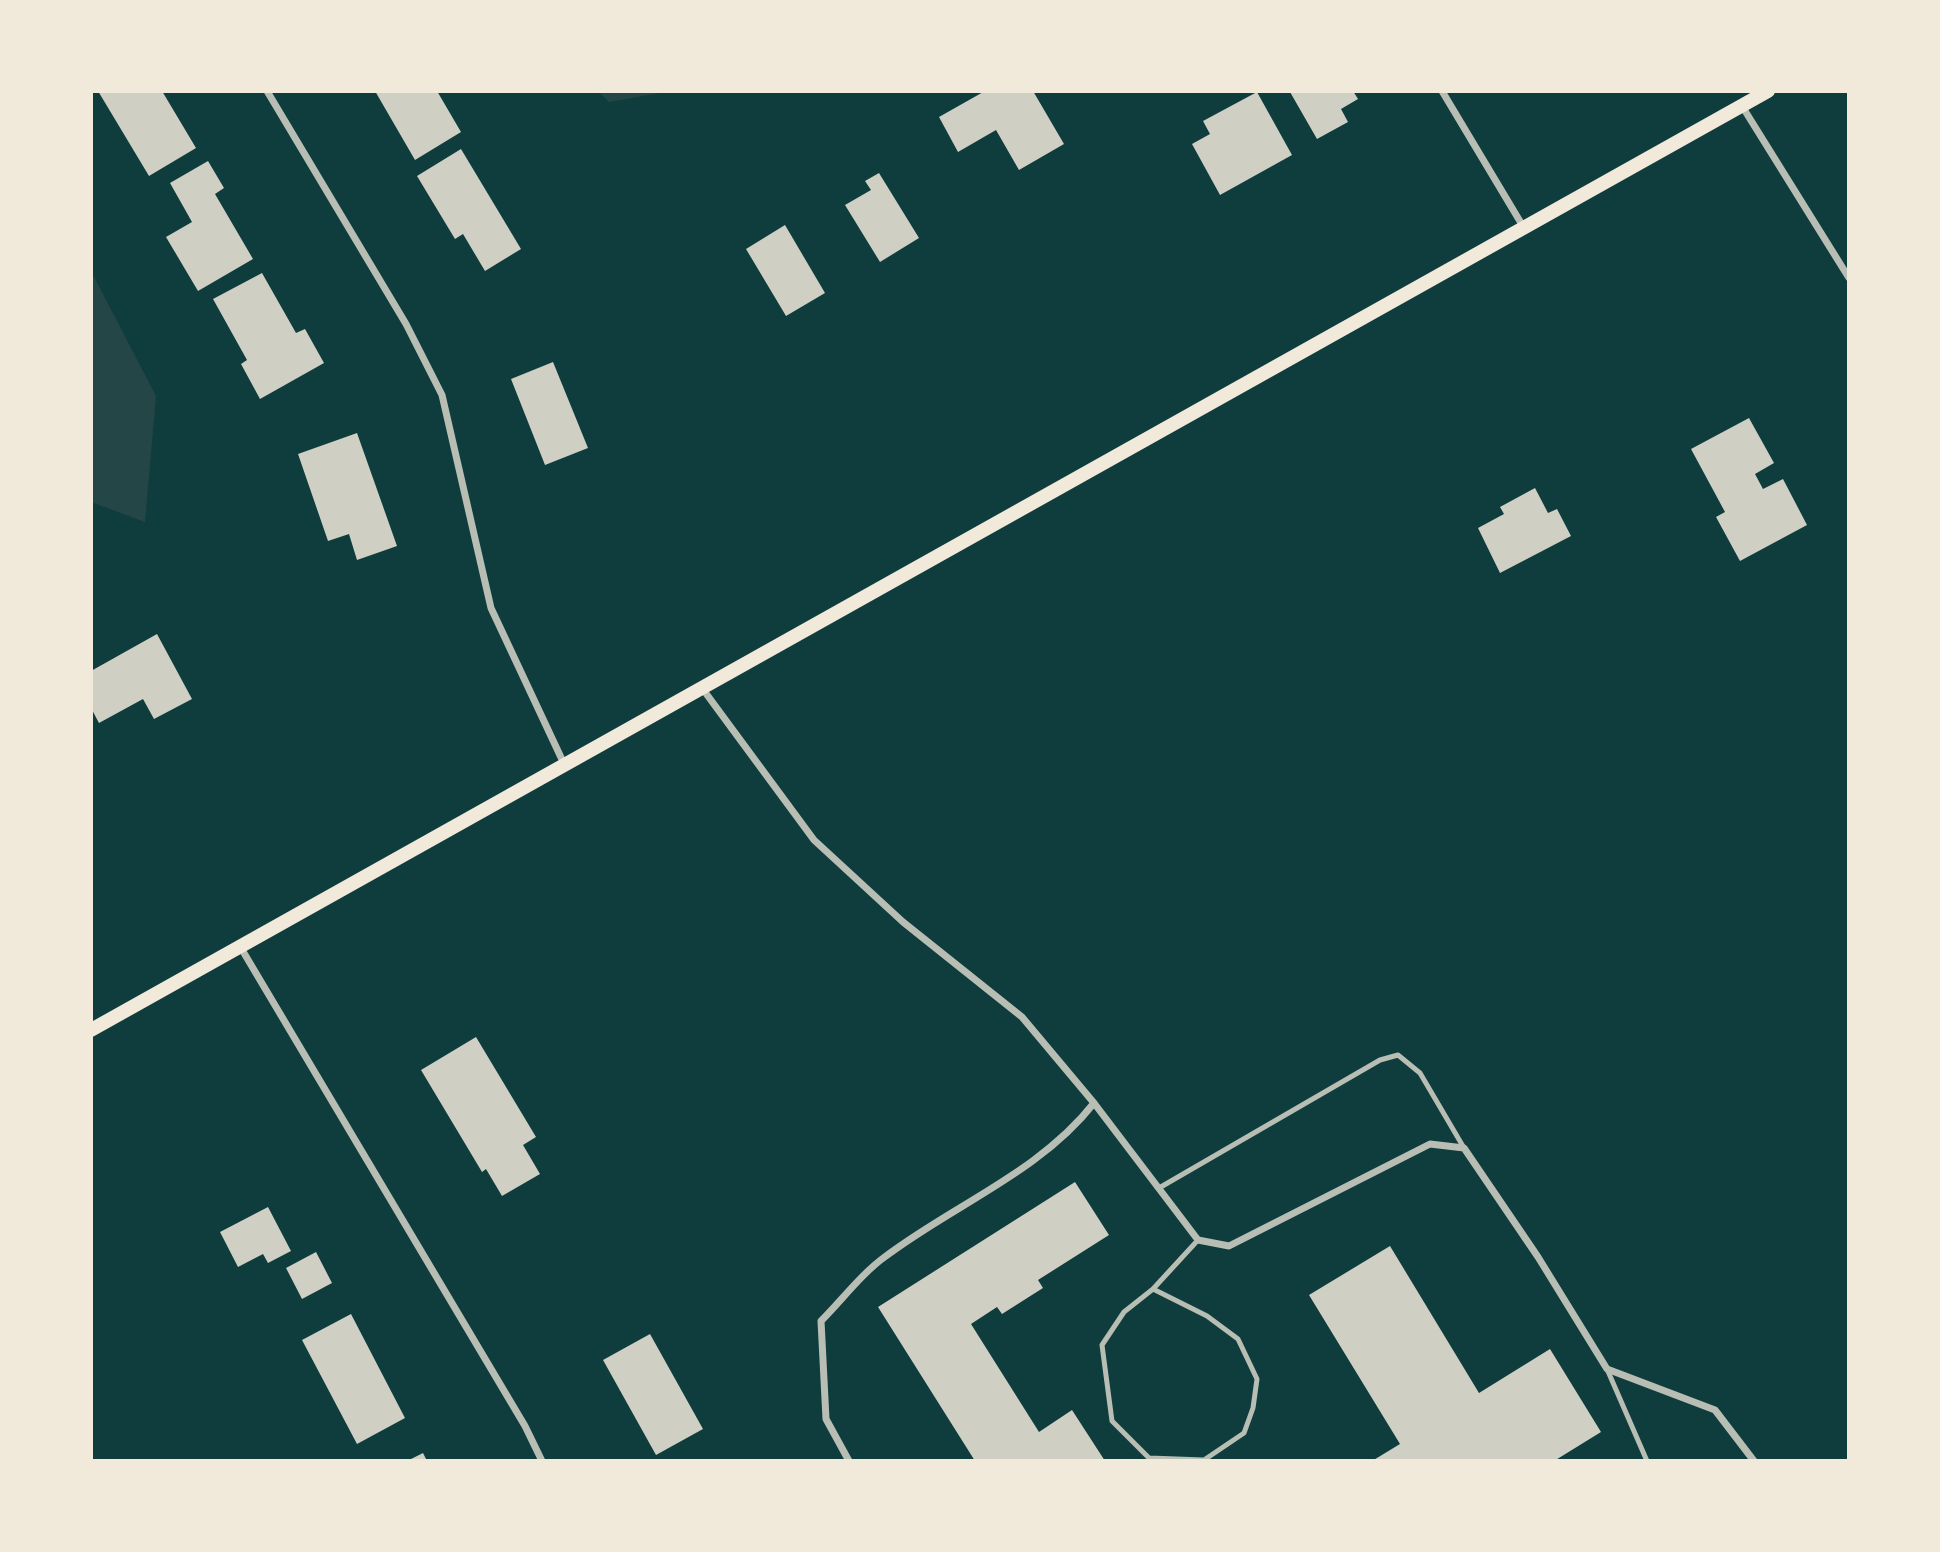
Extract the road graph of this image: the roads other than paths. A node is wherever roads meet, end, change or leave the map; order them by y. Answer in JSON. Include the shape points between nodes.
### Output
{"nodes":[{"id":1,"x":267,"y":91,"type":"edge"},
{"id":2,"x":1442,"y":91,"type":"edge"},
{"id":3,"x":1768,"y":91,"type":"edge"},
{"id":4,"x":1742,"y":106,"type":"junction"},
{"id":5,"x":1524,"y":228,"type":"junction"},
{"id":6,"x":1849,"y":278,"type":"edge"},
{"id":7,"x":702,"y":687,"type":"junction"},
{"id":8,"x":565,"y":766,"type":"junction"},
{"id":9,"x":242,"y":948,"type":"junction"},
{"id":10,"x":91,"y":1030,"type":"edge"},
{"id":11,"x":1094,"y":1103,"type":"junction"},
{"id":12,"x":1464,"y":1148,"type":"junction"},
{"id":13,"x":1159,"y":1188,"type":"junction"},
{"id":14,"x":1198,"y":1240,"type":"junction"},
{"id":15,"x":1153,"y":1289,"type":"junction"},
{"id":16,"x":1607,"y":1370,"type":"junction"},
{"id":17,"x":542,"y":1461,"type":"edge"},
{"id":18,"x":849,"y":1461,"type":"edge"},
{"id":19,"x":1647,"y":1461,"type":"edge"},
{"id":20,"x":1754,"y":1461,"type":"edge"}],
"edges":[{"from":1,"to":8,"type":"street","via":[[406,324],[442,395],[491,608]]},
{"from":2,"to":5,"type":"street"},
{"from":3,"to":4,"type":"main road"},
{"from":4,"to":5,"type":"main road"},
{"from":4,"to":6,"type":"street"},
{"from":5,"to":7,"type":"main road"},
{"from":7,"to":8,"type":"main road"},
{"from":7,"to":11,"type":"street","via":[[814,840],[903,922],[1022,1017]]},
{"from":8,"to":9,"type":"main road"},
{"from":9,"to":10,"type":"main road"},
{"from":9,"to":17,"type":"street"},
{"from":11,"to":13,"type":"street"},
{"from":11,"to":18,"type":"street","via":[[1074,1129],[1028,1165],[884,1257],[821,1321],[826,1419]]},
{"from":12,"to":13,"type":"lane","via":[[1420,1073],[1398,1055],[1380,1060]]},
{"from":12,"to":14,"type":"street","via":[[1430,1144],[1229,1246]]},
{"from":12,"to":16,"type":"street"},
{"from":13,"to":14,"type":"street"},
{"from":14,"to":15,"type":"lane"},
{"from":15,"to":15,"type":"lane","via":[[1124,1312],[1102,1345],[1112,1421],[1149,1458],[1204,1460],[1244,1433],[1257,1379],[1238,1339],[1207,1316]]},
{"from":16,"to":19,"type":"lane"},
{"from":16,"to":20,"type":"street","via":[[1715,1410]]}]}
